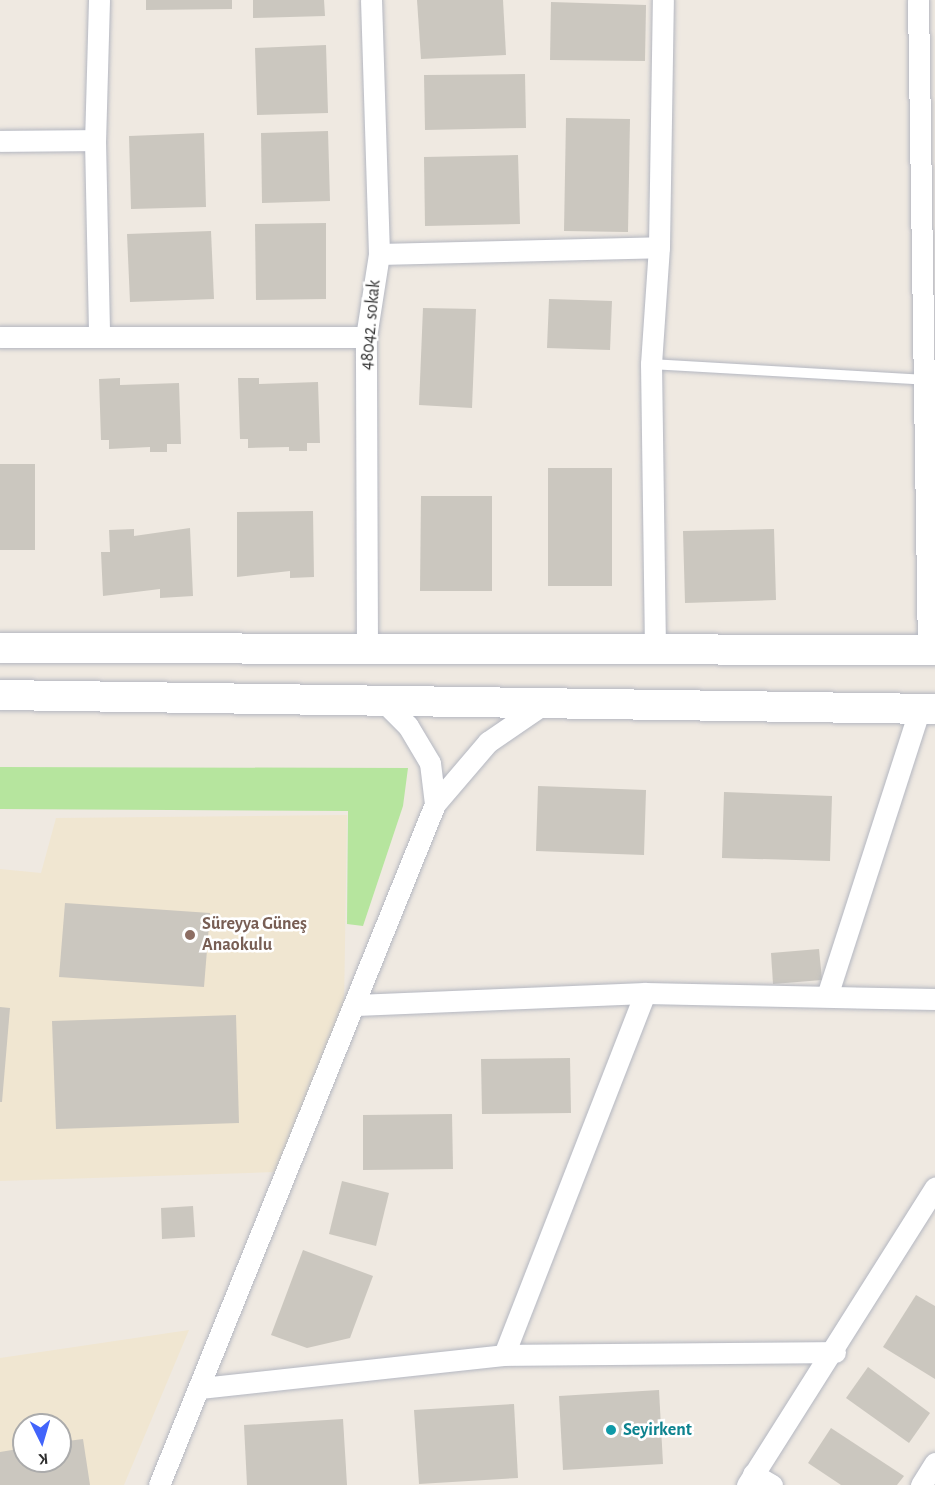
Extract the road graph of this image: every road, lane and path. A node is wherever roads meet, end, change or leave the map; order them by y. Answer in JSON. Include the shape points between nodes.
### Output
{"nodes":[{"id":1,"x":99,"y":0,"type":"edge"},
{"id":2,"x":371,"y":0,"type":"edge"},
{"id":3,"x":663,"y":0,"type":"edge"},
{"id":4,"x":918,"y":0,"type":"edge"},
{"id":5,"x":96,"y":140,"type":"junction"},
{"id":6,"x":0,"y":141,"type":"edge"},
{"id":7,"x":659,"y":247,"type":"junction"},
{"id":8,"x":379,"y":254,"type":"junction"},
{"id":9,"x":0,"y":337,"type":"edge"},
{"id":10,"x":99,"y":337,"type":"junction"},
{"id":11,"x":366,"y":337,"type":"junction"},
{"id":12,"x":651,"y":364,"type":"junction"},
{"id":13,"x":931,"y":380,"type":"edge"},
{"id":14,"x":0,"y":648,"type":"edge"},
{"id":15,"x":655,"y":649,"type":"junction"},
{"id":16,"x":931,"y":650,"type":"edge"},
{"id":17,"x":367,"y":651,"type":"junction"},
{"id":18,"x":0,"y":695,"type":"edge"},
{"id":19,"x":383,"y":701,"type":"junction"},
{"id":20,"x":545,"y":703,"type":"junction"},
{"id":21,"x":927,"y":709,"type":"edge"},
{"id":22,"x":435,"y":804,"type":"junction"},
{"id":23,"x":645,"y":993,"type":"junction"},
{"id":24,"x":827,"y":996,"type":"junction"},
{"id":25,"x":935,"y":999,"type":"edge"},
{"id":26,"x":356,"y":1005,"type":"junction"},
{"id":27,"x":935,"y":1188,"type":"edge"},
{"id":28,"x":835,"y":1352,"type":"junction"},
{"id":29,"x":504,"y":1355,"type":"junction"},
{"id":30,"x":201,"y":1388,"type":"junction"},
{"id":31,"x":935,"y":1463,"type":"edge"},
{"id":32,"x":750,"y":1479,"type":"edge"},
{"id":33,"x":159,"y":1485,"type":"edge"},
{"id":34,"x":772,"y":1485,"type":"edge"},
{"id":35,"x":921,"y":1485,"type":"edge"}],
"edges":[{"from":1,"to":5,"type":"street"},
{"from":2,"to":8,"type":"street","name":"48042. sokak"},
{"from":3,"to":7,"type":"street"},
{"from":4,"to":13,"type":"street"},
{"from":5,"to":6,"type":"street"},
{"from":5,"to":10,"type":"street"},
{"from":7,"to":8,"type":"street"},
{"from":7,"to":12,"type":"street"},
{"from":8,"to":11,"type":"street","name":"48042. sokak"},
{"from":9,"to":10,"type":"street"},
{"from":10,"to":11,"type":"street"},
{"from":11,"to":17,"type":"street","name":"48042. sokak"},
{"from":12,"to":13,"type":"lane"},
{"from":12,"to":15,"type":"street"},
{"from":13,"to":16,"type":"street"},
{"from":14,"to":17,"type":"main road"},
{"from":15,"to":16,"type":"main road"},
{"from":15,"to":17,"type":"main road"},
{"from":18,"to":19,"type":"main road"},
{"from":19,"to":20,"type":"main road"},
{"from":19,"to":22,"type":"street","via":[[408,726],[430,763]]},
{"from":20,"to":21,"type":"main road"},
{"from":20,"to":22,"type":"street","via":[[488,742]]},
{"from":21,"to":24,"type":"street"},
{"from":22,"to":26,"type":"street"},
{"from":23,"to":24,"type":"street"},
{"from":23,"to":26,"type":"street"},
{"from":23,"to":29,"type":"street"},
{"from":24,"to":25,"type":"street"},
{"from":26,"to":30,"type":"street"},
{"from":27,"to":28,"type":"street"},
{"from":28,"to":29,"type":"street"},
{"from":28,"to":32,"type":"street"},
{"from":29,"to":30,"type":"street"},
{"from":30,"to":33,"type":"street"},
{"from":31,"to":35,"type":"street"},
{"from":32,"to":34,"type":"street"}]}
